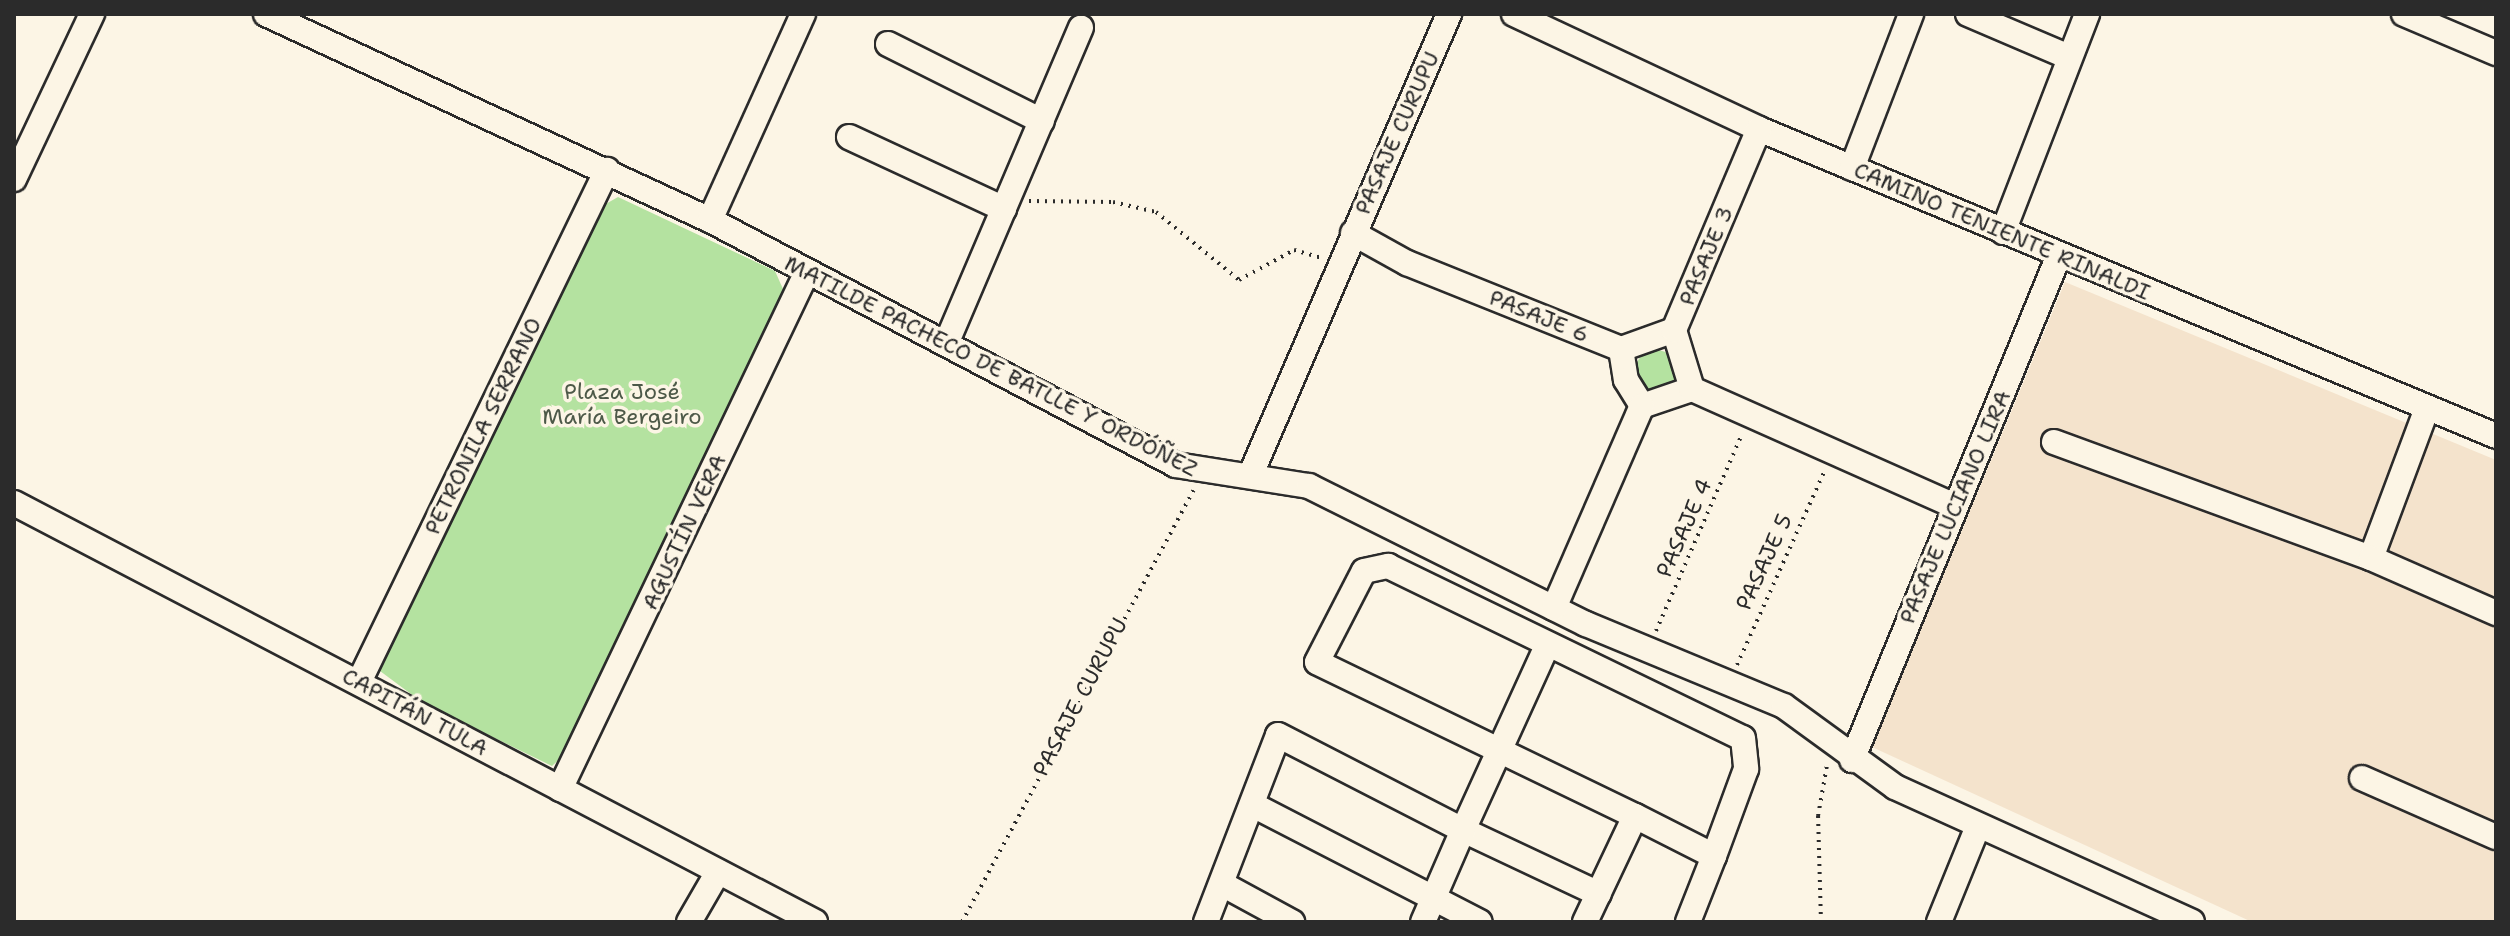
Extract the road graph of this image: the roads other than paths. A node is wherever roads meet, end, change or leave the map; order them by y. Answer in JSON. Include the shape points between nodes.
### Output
{"nodes":[{"id":1,"x":92,"y":14,"type":"edge"},
{"id":2,"x":266,"y":14,"type":"edge"},
{"id":3,"x":803,"y":14,"type":"edge"},
{"id":4,"x":1449,"y":14,"type":"edge"},
{"id":5,"x":1514,"y":14,"type":"edge"},
{"id":6,"x":1911,"y":14,"type":"edge"},
{"id":7,"x":1968,"y":14,"type":"edge"},
{"id":8,"x":2087,"y":14,"type":"edge"},
{"id":9,"x":2404,"y":14,"type":"edge"},
{"id":10,"x":1540,"y":20,"type":"edge"},
{"id":11,"x":1081,"y":28,"type":"dead end"},
{"id":12,"x":888,"y":44,"type":"dead end"},
{"id":13,"x":2496,"y":53,"type":"edge"},
{"id":14,"x":2069,"y":57,"type":"junction"},
{"id":15,"x":1042,"y":121,"type":"junction"},
{"id":16,"x":1759,"y":129,"type":"junction"},
{"id":17,"x":849,"y":137,"type":"dead end"},
{"id":18,"x":1852,"y":168,"type":"junction"},
{"id":19,"x":607,"y":170,"type":"junction"},
{"id":20,"x":14,"y":179,"type":"edge"},
{"id":21,"x":1004,"y":209,"type":"junction"},
{"id":22,"x":710,"y":220,"type":"junction"},
{"id":23,"x":2003,"y":232,"type":"junction"},
{"id":24,"x":1353,"y":233,"type":"junction"},
{"id":25,"x":2059,"y":255,"type":"junction"},
{"id":26,"x":806,"y":274,"type":"junction"},
{"id":27,"x":1674,"y":330,"type":"junction"},
{"id":28,"x":946,"y":344,"type":"junction"},
{"id":29,"x":1621,"y":349,"type":"junction"},
{"id":30,"x":1692,"y":389,"type":"junction"},
{"id":31,"x":1642,"y":406,"type":"junction"},
{"id":32,"x":2427,"y":408,"type":"junction"},
{"id":33,"x":2496,"y":436,"type":"edge"},
{"id":34,"x":2054,"y":442,"type":"dead end"},
{"id":35,"x":1251,"y":474,"type":"junction"},
{"id":36,"x":14,"y":503,"type":"edge"},
{"id":37,"x":1952,"y":505,"type":"junction"},
{"id":38,"x":2371,"y":558,"type":"junction"},
{"id":39,"x":1554,"y":608,"type":"junction"},
{"id":40,"x":2496,"y":613,"type":"edge"},
{"id":41,"x":1546,"y":648,"type":"junction"},
{"id":42,"x":359,"y":682,"type":"junction"},
{"id":43,"x":1496,"y":748,"type":"junction"},
{"id":44,"x":1852,"y":760,"type":"junction"},
{"id":45,"x":2362,"y":778,"type":"dead end"},
{"id":46,"x":560,"y":789,"type":"junction"},
{"id":47,"x":1253,"y":805,"type":"junction"},
{"id":48,"x":1635,"y":816,"type":"junction"},
{"id":49,"x":1978,"y":826,"type":"junction"},
{"id":50,"x":1463,"y":830,"type":"junction"},
{"id":51,"x":2496,"y":837,"type":"edge"},
{"id":52,"x":1714,"y":856,"type":"junction"},
{"id":53,"x":718,"y":872,"type":"junction"},
{"id":54,"x":1222,"y":884,"type":"junction"},
{"id":55,"x":1599,"y":894,"type":"junction"},
{"id":56,"x":1434,"y":899,"type":"junction"},
{"id":57,"x":689,"y":922,"type":"edge"},
{"id":58,"x":815,"y":922,"type":"edge"},
{"id":59,"x":1206,"y":922,"type":"edge"},
{"id":60,"x":1292,"y":922,"type":"edge"},
{"id":61,"x":1423,"y":922,"type":"edge"},
{"id":62,"x":1480,"y":922,"type":"edge"},
{"id":63,"x":1585,"y":922,"type":"edge"},
{"id":64,"x":1688,"y":922,"type":"edge"},
{"id":65,"x":1939,"y":922,"type":"edge"},
{"id":66,"x":2192,"y":922,"type":"edge"}],
"edges":[{"from":1,"to":20,"type":"street"},
{"from":2,"to":19,"type":"street","name":"MATILDE PACHECO DE BATLLE Y ORDÓÑEZ"},
{"from":3,"to":22,"type":"street"},
{"from":4,"to":24,"type":"street","name":"PASAJE CURUPU"},
{"from":5,"to":10,"type":"street","name":"CAMINO TENIENTE RINALDI"},
{"from":6,"to":18,"type":"street"},
{"from":7,"to":14,"type":"street"},
{"from":8,"to":14,"type":"street"},
{"from":9,"to":13,"type":"street"},
{"from":10,"to":16,"type":"street","name":"CAMINO TENIENTE RINALDI"},
{"from":11,"to":15,"type":"street"},
{"from":12,"to":15,"type":"street"},
{"from":14,"to":23,"type":"street"},
{"from":15,"to":21,"type":"street"},
{"from":16,"to":18,"type":"street","name":"CAMINO TENIENTE RINALDI"},
{"from":16,"to":27,"type":"street","name":"PASAJE 3"},
{"from":17,"to":21,"type":"street"},
{"from":18,"to":23,"type":"street","name":"CAMINO TENIENTE RINALDI"},
{"from":19,"to":22,"type":"street","name":"MATILDE PACHECO DE BATLLE Y ORDÓÑEZ"},
{"from":19,"to":42,"type":"street","name":"PETRONILA SERRANO"},
{"from":21,"to":28,"type":"street"},
{"from":22,"to":26,"type":"street","name":"MATILDE PACHECO DE BATLLE Y ORDÓÑEZ"},
{"from":23,"to":25,"type":"street","name":"CAMINO TENIENTE RINALDI"},
{"from":24,"to":29,"type":"street","name":"PASAJE 6","via":[[1407,263]]},
{"from":24,"to":35,"type":"street","name":"PASAJE CURUPU"},
{"from":25,"to":32,"type":"street","name":"CAMINO TENIENTE RINALDI"},
{"from":25,"to":37,"type":"street","name":"PASAJE LUCIANO LIRA"},
{"from":26,"to":28,"type":"street","name":"MATILDE PACHECO DE BATLLE Y ORDÓÑEZ"},
{"from":26,"to":46,"type":"street","name":"AGUSTÍN VERA"},
{"from":27,"to":29,"type":"street","name":"PASAJE 3"},
{"from":27,"to":30,"type":"street"},
{"from":28,"to":35,"type":"street","name":"MATILDE PACHECO DE BATLLE Y ORDÓÑEZ","via":[[1203,474]]},
{"from":29,"to":31,"type":"street","via":[[1626,380]]},
{"from":30,"to":31,"type":"street"},
{"from":30,"to":37,"type":"street"},
{"from":31,"to":39,"type":"street"},
{"from":32,"to":33,"type":"street","name":"CAMINO TENIENTE RINALDI"},
{"from":32,"to":38,"type":"street"},
{"from":34,"to":38,"type":"street"},
{"from":35,"to":39,"type":"street","name":"MATILDE PACHECO DE BATLLE Y ORDÓÑEZ","via":[[1309,486]]},
{"from":36,"to":42,"type":"street","name":"CAPITÁN TULA"},
{"from":37,"to":44,"type":"street","name":"PASAJE LUCIANO LIRA"},
{"from":38,"to":40,"type":"street"},
{"from":39,"to":44,"type":"street","name":"MATILDE PACHECO DE BATLLE Y ORDÓÑEZ","via":[[1801,716]]},
{"from":41,"to":43,"type":"street"},
{"from":41,"to":43,"type":"street","via":[[1388,566],[1364,571],[1346,599],[1317,662]]},
{"from":41,"to":52,"type":"street","via":[[1743,738],[1746,769]]},
{"from":42,"to":46,"type":"street","name":"CAPITÁN TULA"},
{"from":43,"to":48,"type":"street"},
{"from":43,"to":50,"type":"street"},
{"from":44,"to":49,"type":"street","name":"MATILDE PACHECO DE BATLLE Y ORDÓÑEZ"},
{"from":45,"to":51,"type":"street"},
{"from":46,"to":53,"type":"street","name":"CAPITÁN TULA"},
{"from":47,"to":50,"type":"street","via":[[1278,735]]},
{"from":47,"to":54,"type":"street"},
{"from":47,"to":56,"type":"street"},
{"from":48,"to":52,"type":"street"},
{"from":48,"to":55,"type":"street"},
{"from":49,"to":65,"type":"street"},
{"from":49,"to":66,"type":"street","name":"MATILDE PACHECO DE BATLLE Y ORDÓÑEZ"},
{"from":50,"to":55,"type":"street"},
{"from":50,"to":56,"type":"street"},
{"from":52,"to":64,"type":"street"},
{"from":53,"to":57,"type":"street"},
{"from":53,"to":58,"type":"street","name":"CAPITÁN TULA"},
{"from":54,"to":59,"type":"street"},
{"from":54,"to":60,"type":"street"},
{"from":55,"to":63,"type":"street"},
{"from":56,"to":61,"type":"street"},
{"from":56,"to":62,"type":"street"}]}
